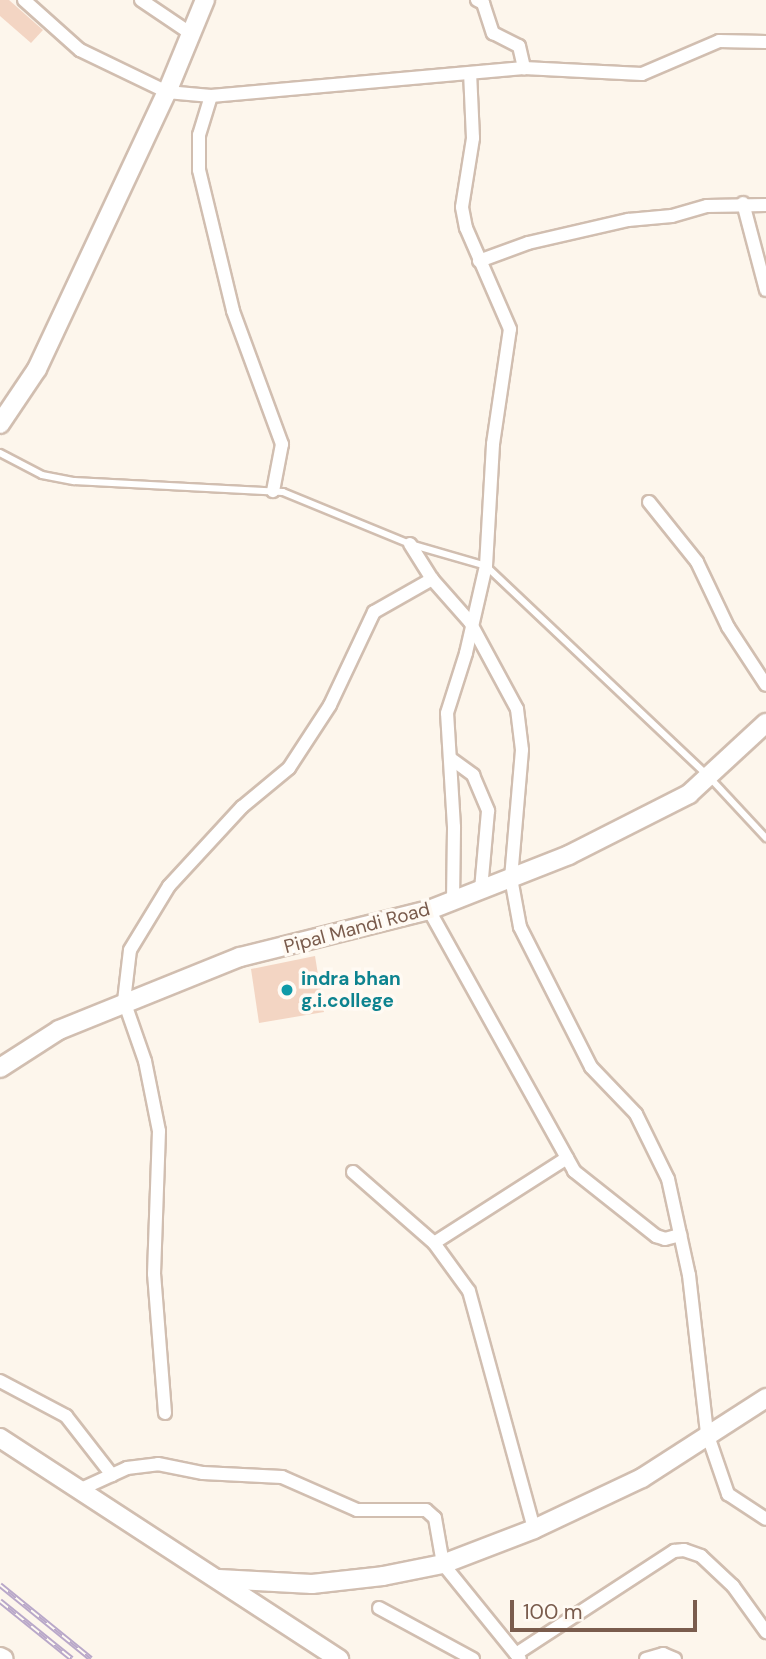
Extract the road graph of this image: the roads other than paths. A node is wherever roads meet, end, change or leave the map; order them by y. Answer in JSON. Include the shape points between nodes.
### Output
{"nodes":[{"id":1,"x":24,"y":0,"type":"edge"},
{"id":2,"x":141,"y":0,"type":"edge"},
{"id":3,"x":205,"y":0,"type":"edge"},
{"id":4,"x":477,"y":0,"type":"edge"},
{"id":5,"x":190,"y":33,"type":"junction"},
{"id":6,"x":766,"y":42,"type":"edge"},
{"id":7,"x":524,"y":68,"type":"junction"},
{"id":8,"x":470,"y":73,"type":"junction"},
{"id":9,"x":167,"y":92,"type":"junction"},
{"id":10,"x":211,"y":96,"type":"junction"},
{"id":11,"x":743,"y":203,"type":"junction"},
{"id":12,"x":766,"y":205,"type":"edge"},
{"id":13,"x":479,"y":261,"type":"junction"},
{"id":14,"x":766,"y":290,"type":"edge"},
{"id":15,"x":0,"y":424,"type":"edge"},
{"id":16,"x":0,"y":453,"type":"edge"},
{"id":17,"x":273,"y":491,"type":"junction"},
{"id":18,"x":649,"y":502,"type":"dead end"},
{"id":19,"x":410,"y":544,"type":"junction"},
{"id":20,"x":486,"y":566,"type":"junction"},
{"id":21,"x":432,"y":579,"type":"junction"},
{"id":22,"x":470,"y":622,"type":"junction"},
{"id":23,"x":766,"y":685,"type":"edge"},
{"id":24,"x":766,"y":723,"type":"edge"},
{"id":25,"x":450,"y":758,"type":"junction"},
{"id":26,"x":711,"y":779,"type":"junction"},
{"id":27,"x":766,"y":838,"type":"edge"},
{"id":28,"x":511,"y":877,"type":"junction"},
{"id":29,"x":481,"y":889,"type":"junction"},
{"id":30,"x":453,"y":901,"type":"junction"},
{"id":31,"x":429,"y":911,"type":"junction"},
{"id":32,"x":124,"y":1001,"type":"junction"},
{"id":33,"x":0,"y":1069,"type":"edge"},
{"id":34,"x":567,"y":1158,"type":"junction"},
{"id":35,"x":353,"y":1172,"type":"dead end"},
{"id":36,"x":680,"y":1235,"type":"junction"},
{"id":37,"x":434,"y":1243,"type":"junction"},
{"id":38,"x":0,"y":1381,"type":"edge"},
{"id":39,"x":766,"y":1398,"type":"edge"},
{"id":40,"x":164,"y":1413,"type":"dead end"},
{"id":41,"x":707,"y":1433,"type":"junction"},
{"id":42,"x":0,"y":1438,"type":"edge"},
{"id":43,"x":112,"y":1475,"type":"junction"},
{"id":44,"x":79,"y":1490,"type":"junction"},
{"id":45,"x":766,"y":1519,"type":"edge"},
{"id":46,"x":534,"y":1529,"type":"junction"},
{"id":47,"x":443,"y":1564,"type":"junction"},
{"id":48,"x":219,"y":1579,"type":"junction"},
{"id":49,"x":379,"y":1608,"type":"dead end"},
{"id":50,"x":766,"y":1632,"type":"edge"},
{"id":51,"x":518,"y":1657,"type":"edge"},
{"id":52,"x":340,"y":1659,"type":"edge"},
{"id":53,"x":473,"y":1659,"type":"edge"},
{"id":54,"x":646,"y":1659,"type":"edge"},
{"id":55,"x":675,"y":1659,"type":"edge"}],
"edges":[{"from":1,"to":9,"type":"street","via":[[80,50]]},
{"from":2,"to":5,"type":"street"},
{"from":3,"to":5,"type":"street"},
{"from":4,"to":7,"type":"street","via":[[483,3],[496,36],[519,46]]},
{"from":5,"to":9,"type":"street"},
{"from":6,"to":7,"type":"street","via":[[719,41],[642,74]]},
{"from":7,"to":8,"type":"street"},
{"from":8,"to":10,"type":"street"},
{"from":8,"to":13,"type":"street","via":[[473,138],[462,207]]},
{"from":9,"to":10,"type":"street"},
{"from":9,"to":15,"type":"street","via":[[37,369]]},
{"from":10,"to":17,"type":"street","via":[[199,135],[199,170],[233,312],[282,444]]},
{"from":11,"to":12,"type":"street"},
{"from":11,"to":13,"type":"street","via":[[600,226]]},
{"from":11,"to":14,"type":"street"},
{"from":13,"to":20,"type":"street","via":[[510,328],[493,444]]},
{"from":16,"to":17,"type":"lane","via":[[42,475],[74,481]]},
{"from":17,"to":19,"type":"lane"},
{"from":18,"to":23,"type":"street","via":[[697,562],[728,627]]},
{"from":19,"to":20,"type":"lane"},
{"from":19,"to":21,"type":"street"},
{"from":20,"to":22,"type":"street"},
{"from":20,"to":26,"type":"lane"},
{"from":21,"to":22,"type":"street"},
{"from":21,"to":32,"type":"street","via":[[374,612],[330,705],[289,768],[242,807],[169,886],[130,950]]},
{"from":22,"to":25,"type":"street","via":[[466,653],[447,713]]},
{"from":22,"to":28,"type":"street","via":[[511,694],[521,727]]},
{"from":24,"to":26,"type":"street","name":"Pipal Mandi Road"},
{"from":25,"to":29,"type":"street","via":[[473,775],[488,811]]},
{"from":25,"to":30,"type":"street"},
{"from":26,"to":27,"type":"lane"},
{"from":26,"to":28,"type":"street","name":"Pipal Mandi Road","via":[[569,855]]},
{"from":28,"to":29,"type":"street","name":"Pipal Mandi Road"},
{"from":28,"to":36,"type":"street","via":[[520,928],[561,1011],[591,1067],[636,1114],[656,1150],[668,1179]]},
{"from":29,"to":30,"type":"street","name":"Pipal Mandi Road"},
{"from":30,"to":31,"type":"street","name":"Pipal Mandi Road"},
{"from":31,"to":32,"type":"street","name":"Pipal Mandi Road","via":[[240,957]]},
{"from":31,"to":34,"type":"street"},
{"from":32,"to":33,"type":"street","name":"Pipal Mandi Road","via":[[59,1030]]},
{"from":32,"to":40,"type":"street","via":[[145,1061],[159,1131],[154,1274]]},
{"from":34,"to":36,"type":"street","via":[[580,1177],[656,1236],[665,1240]]},
{"from":34,"to":37,"type":"street"},
{"from":35,"to":37,"type":"street"},
{"from":36,"to":41,"type":"street","via":[[689,1275]]},
{"from":37,"to":46,"type":"street","via":[[454,1264],[469,1291]]},
{"from":38,"to":43,"type":"street","via":[[66,1416]]},
{"from":39,"to":41,"type":"street"},
{"from":41,"to":45,"type":"street","via":[[728,1494]]},
{"from":41,"to":46,"type":"street","via":[[642,1478]]},
{"from":42,"to":44,"type":"street"},
{"from":43,"to":44,"type":"street"},
{"from":43,"to":47,"type":"street","via":[[158,1464],[203,1473],[282,1477],[357,1510],[426,1510],[435,1518]]},
{"from":44,"to":48,"type":"street"},
{"from":46,"to":47,"type":"street"},
{"from":47,"to":48,"type":"street","via":[[312,1584]]},
{"from":47,"to":51,"type":"street"},
{"from":48,"to":52,"type":"street"},
{"from":49,"to":53,"type":"street"},
{"from":50,"to":51,"type":"street","via":[[733,1586],[701,1556],[674,1551]]},
{"from":54,"to":55,"type":"street","via":[[663,1654]]}]}
